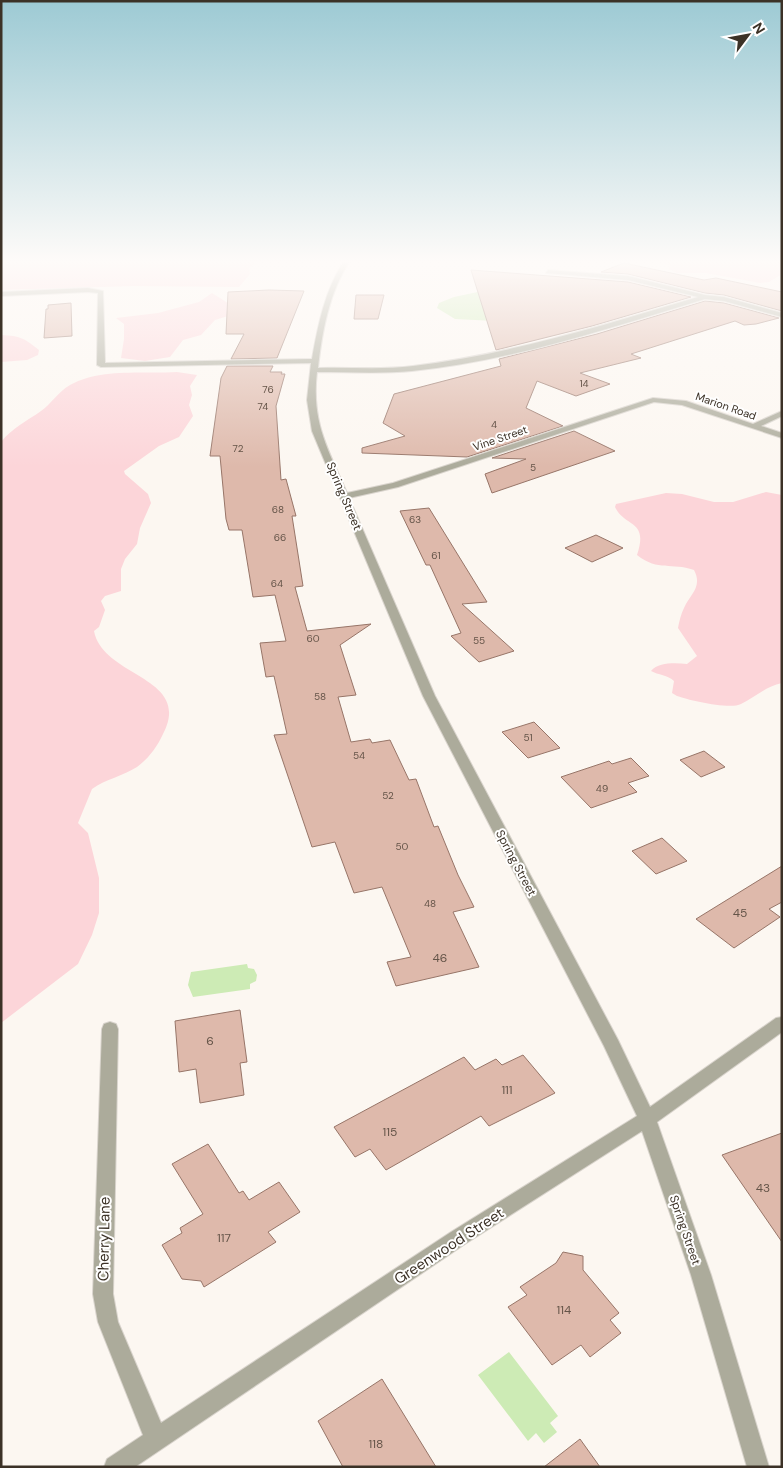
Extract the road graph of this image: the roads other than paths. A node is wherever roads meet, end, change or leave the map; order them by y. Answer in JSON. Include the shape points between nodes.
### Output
{"nodes":[{"id":1,"x":101,"y":330,"type":"edge"},
{"id":2,"x":324,"y":330,"type":"edge"},
{"id":3,"x":598,"y":330,"type":"edge"},
{"id":4,"x":315,"y":366,"type":"junction"},
{"id":5,"x":663,"y":399,"type":"joint"},
{"id":6,"x":782,"y":413,"type":"edge"},
{"id":7,"x":753,"y":427,"type":"junction"},
{"id":8,"x":782,"y":436,"type":"edge"},
{"id":9,"x":344,"y":496,"type":"junction"},
{"id":10,"x":782,"y":1023,"type":"edge"},
{"id":11,"x":110,"y":1029,"type":"dead end"},
{"id":12,"x":646,"y":1119,"type":"junction"},
{"id":13,"x":156,"y":1439,"type":"junction"},
{"id":14,"x":115,"y":1467,"type":"edge"},
{"id":15,"x":758,"y":1467,"type":"edge"}],
"edges":[{"from":1,"to":4,"type":"street","via":[[101,365]]},
{"from":2,"to":4,"type":"street","name":"Spring Street"},
{"from":3,"to":4,"type":"street","via":[[498,355],[411,369]]},
{"from":4,"to":9,"type":"street","name":"Spring Street","via":[[310,394],[314,425]]},
{"from":5,"to":7,"type":"street","name":"Marion Road"},
{"from":5,"to":9,"type":"street","name":"Vine Street","via":[[643,402],[395,486]]},
{"from":6,"to":7,"type":"street"},
{"from":7,"to":8,"type":"street","name":"Marion Road"},
{"from":9,"to":12,"type":"street","name":"Spring Street","via":[[454,748],[608,1037]]},
{"from":10,"to":12,"type":"street","name":"Greenwood Street"},
{"from":11,"to":13,"type":"street","name":"Cherry Lane","via":[[103,1294],[108,1322]]},
{"from":12,"to":13,"type":"street","name":"Greenwood Street","via":[[458,1238]]},
{"from":12,"to":15,"type":"street","name":"Spring Street","via":[[700,1275]]},
{"from":13,"to":14,"type":"street","name":"Greenwood Street"}]}
